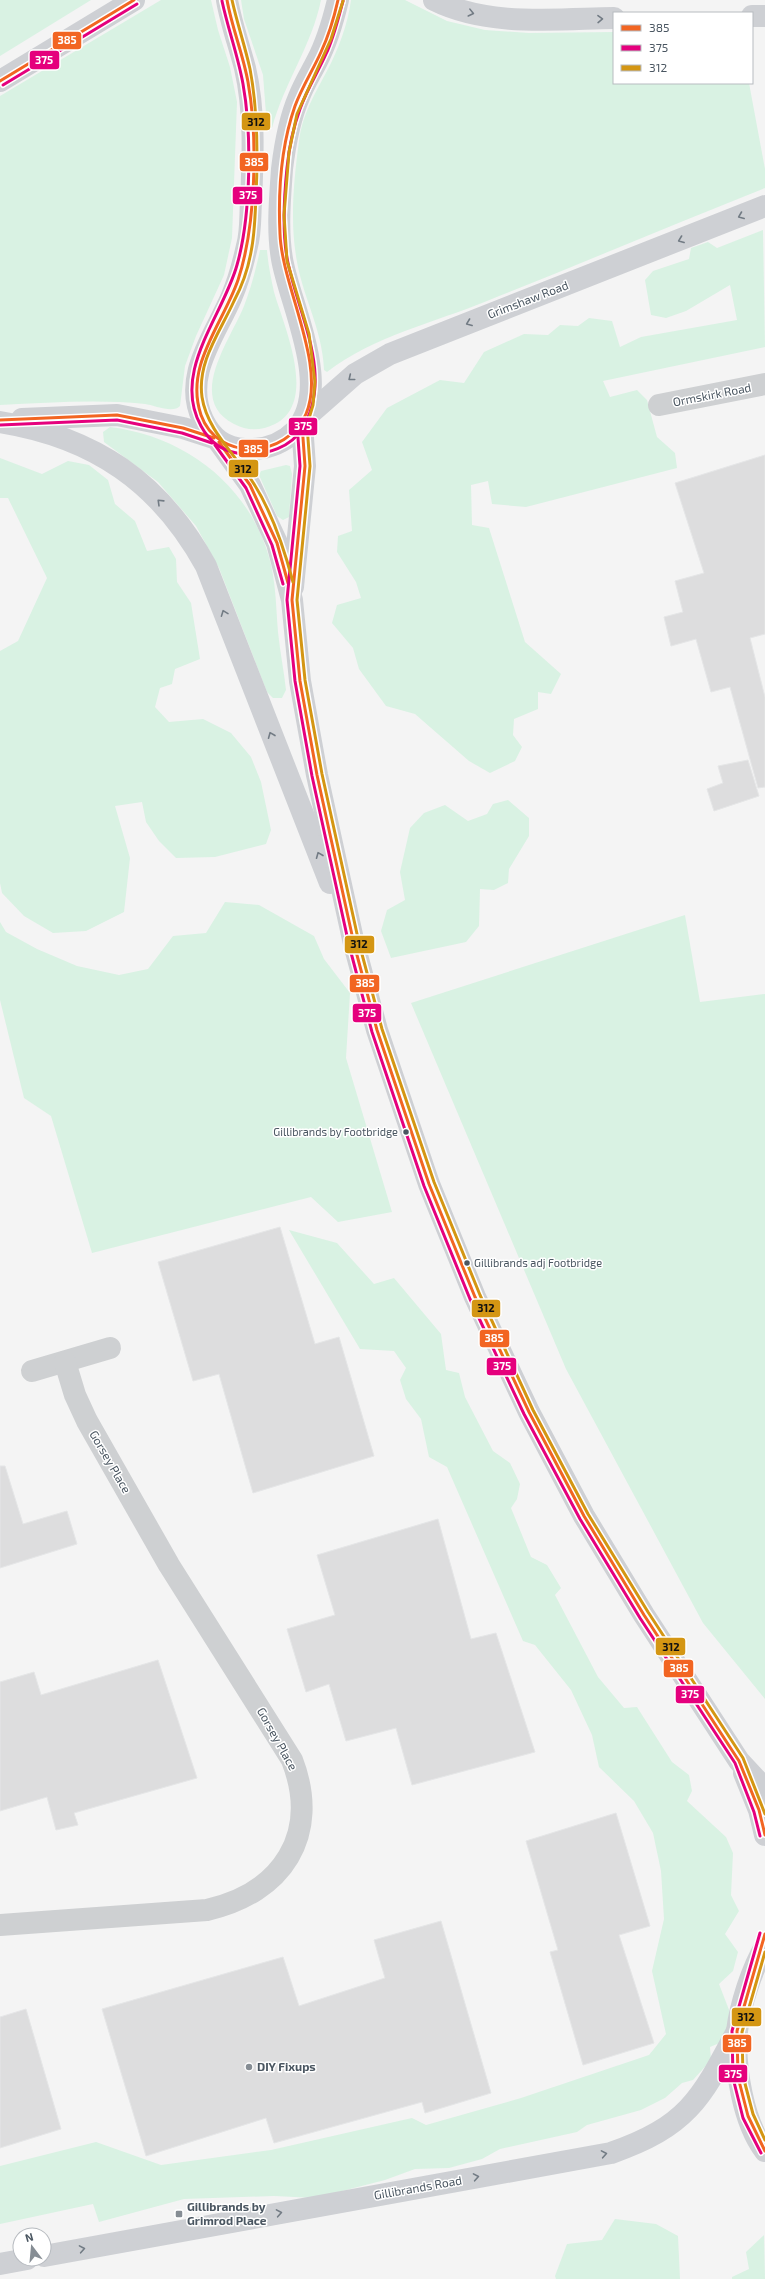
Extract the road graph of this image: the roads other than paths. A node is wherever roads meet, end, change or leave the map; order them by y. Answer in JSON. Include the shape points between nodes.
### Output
{"nodes":[{"id":1,"x":134,"y":0,"type":"edge"},
{"id":2,"x":227,"y":0,"type":"edge"},
{"id":3,"x":338,"y":0,"type":"edge"},
{"id":4,"x":434,"y":0,"type":"edge"},
{"id":5,"x":753,"y":16,"type":"edge"},
{"id":6,"x":765,"y":16,"type":"edge"},
{"id":7,"x":613,"y":18,"type":"edge"},
{"id":8,"x":0,"y":81,"type":"edge"},
{"id":9,"x":765,"y":206,"type":"edge"},
{"id":10,"x":765,"y":384,"type":"edge"},
{"id":11,"x":659,"y":405,"type":"dead end"},
{"id":12,"x":0,"y":421,"type":"edge"},
{"id":13,"x":303,"y":421,"type":"junction"},
{"id":14,"x":216,"y":440,"type":"junction"},
{"id":15,"x":292,"y":600,"type":"junction"},
{"id":16,"x":354,"y":944,"type":"junction"},
{"id":17,"x":110,"y":1348,"type":"dead end"},
{"id":18,"x":65,"y":1362,"type":"junction"},
{"id":19,"x":32,"y":1371,"type":"dead end"},
{"id":20,"x":739,"y":1761,"type":"junction"},
{"id":21,"x":765,"y":1789,"type":"edge"},
{"id":22,"x":765,"y":1835,"type":"edge"},
{"id":23,"x":0,"y":1925,"type":"edge"},
{"id":24,"x":764,"y":1945,"type":"edge"},
{"id":25,"x":737,"y":2031,"type":"junction"},
{"id":26,"x":765,"y":2151,"type":"edge"},
{"id":27,"x":52,"y":2255,"type":"edge"},
{"id":28,"x":12,"y":2262,"type":"edge"},
{"id":29,"x":0,"y":2264,"type":"edge"}],
"edges":[{"from":1,"to":8,"type":"street"},
{"from":2,"to":14,"type":"street","via":[[230,20],[245,69],[250,102],[252,166],[248,242],[242,271],[203,355],[196,376],[202,419]]},
{"from":3,"to":13,"type":"street","via":[[332,24],[299,95],[288,129],[282,170],[281,255],[286,282],[306,343],[309,365],[310,392]]},
{"from":4,"to":7,"type":"street","one_way":true,"via":[[449,7],[484,16],[540,20]]},
{"from":5,"to":6,"type":"street"},
{"from":9,"to":13,"type":"street","name":"Grimshaw Road","one_way":true,"via":[[390,354],[355,374]]},
{"from":10,"to":11,"type":"street","name":"Ormskirk Road"},
{"from":12,"to":14,"type":"street","via":[[117,415],[183,428]]},
{"from":16,"to":12,"type":"street","one_way":true,"via":[[218,597],[192,541],[178,520],[152,494],[91,449],[39,429]]},
{"from":13,"to":14,"type":"street","name":"Grimshaw Road","via":[[290,436],[276,445],[260,449],[238,448]]},
{"from":13,"to":15,"type":"street","via":[[305,466]]},
{"from":14,"to":15,"type":"street","via":[[250,485],[277,543]]},
{"from":15,"to":16,"type":"street","via":[[300,681],[317,775]]},
{"from":16,"to":20,"type":"street","via":[[377,1030],[426,1176],[475,1298],[529,1412],[584,1516],[644,1615]]},
{"from":17,"to":18,"type":"street"},
{"from":18,"to":19,"type":"street"},
{"from":18,"to":23,"type":"street","name":"Gorsey Place","via":[[87,1421],[169,1565],[292,1760],[298,1775],[301,1817],[297,1838],[279,1871],[265,1885],[227,1906],[207,1910]]},
{"from":20,"to":21,"type":"street"},
{"from":20,"to":22,"type":"street","via":[[759,1810]]},
{"from":24,"to":25,"type":"street","via":[[746,1993]]},
{"from":25,"to":26,"type":"street","via":[[738,2077],[748,2116]]},
{"from":27,"to":25,"type":"street","name":"Gillibrands Road","one_way":true,"via":[[612,2153],[655,2135],[669,2127],[689,2109],[708,2085]]},
{"from":28,"to":29,"type":"street"}]}
